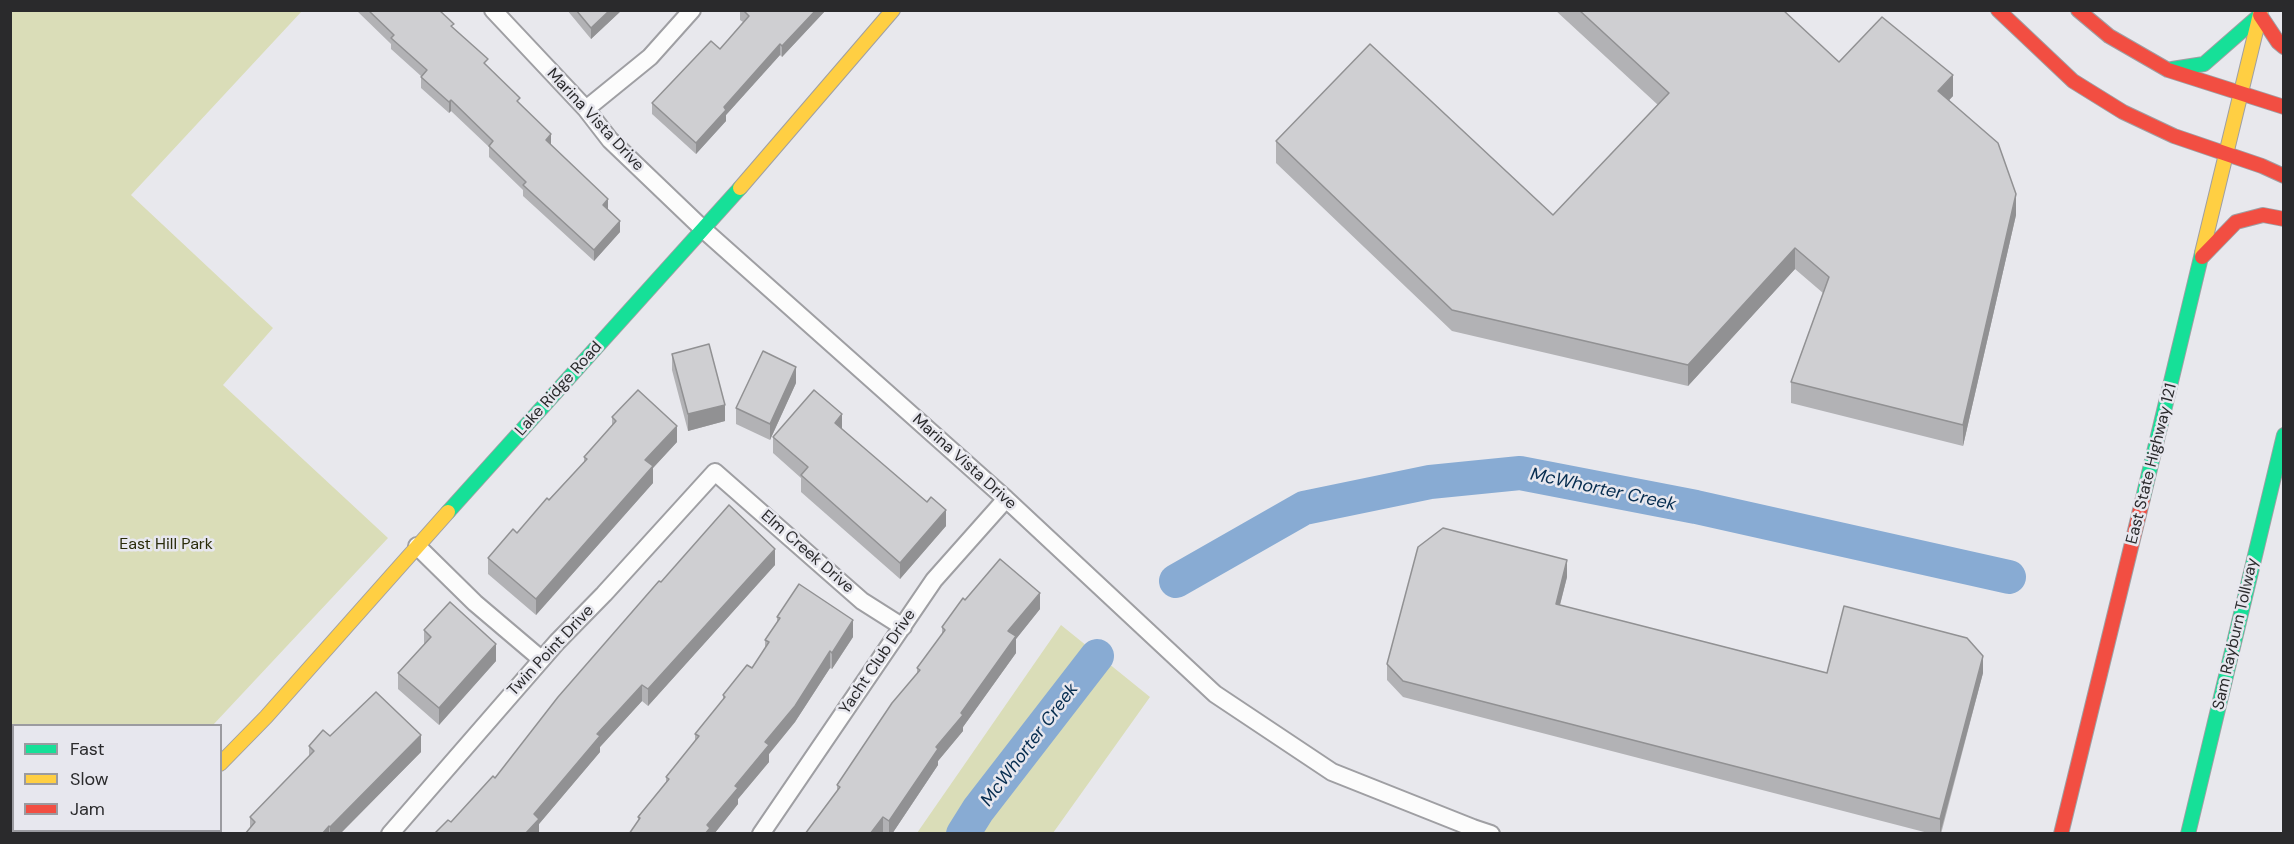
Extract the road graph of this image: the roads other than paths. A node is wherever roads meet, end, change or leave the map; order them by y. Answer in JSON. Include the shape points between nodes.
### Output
{"nodes":[{"id":1,"x":493,"y":10,"type":"edge"},
{"id":2,"x":692,"y":10,"type":"edge"},
{"id":3,"x":893,"y":10,"type":"edge"},
{"id":4,"x":1998,"y":10,"type":"edge"},
{"id":5,"x":2078,"y":10,"type":"edge"},
{"id":6,"x":2260,"y":13,"type":"edge"},
{"id":7,"x":2283,"y":47,"type":"edge"},
{"id":8,"x":2168,"y":70,"type":"junction"},
{"id":9,"x":2239,"y":94,"type":"junction"},
{"id":10,"x":2283,"y":107,"type":"edge"},
{"id":11,"x":586,"y":109,"type":"junction"},
{"id":12,"x":2225,"y":153,"type":"junction"},
{"id":13,"x":2283,"y":176,"type":"edge"},
{"id":14,"x":2283,"y":219,"type":"edge"},
{"id":15,"x":704,"y":230,"type":"junction"},
{"id":16,"x":2202,"y":257,"type":"junction"},
{"id":17,"x":2283,"y":435,"type":"edge"},
{"id":18,"x":716,"y":472,"type":"joint"},
{"id":19,"x":1006,"y":499,"type":"junction"},
{"id":20,"x":417,"y":546,"type":"junction"},
{"id":21,"x":903,"y":627,"type":"junction"},
{"id":22,"x":541,"y":660,"type":"junction"},
{"id":23,"x":222,"y":762,"type":"edge"},
{"id":24,"x":2203,"y":770,"type":"junction"},
{"id":25,"x":2175,"y":823,"type":"dead end"},
{"id":26,"x":390,"y":834,"type":"edge"},
{"id":27,"x":761,"y":834,"type":"edge"},
{"id":28,"x":1491,"y":834,"type":"edge"},
{"id":29,"x":2061,"y":834,"type":"edge"},
{"id":30,"x":2188,"y":834,"type":"edge"}],
"edges":[{"from":1,"to":11,"type":"street","name":"Marina Vista Drive"},
{"from":2,"to":11,"type":"street","via":[[650,57]]},
{"from":3,"to":15,"type":"main road","name":"Lake Ridge Road"},
{"from":4,"to":12,"type":"main road","via":[[2073,81],[2123,112],[2174,136]]},
{"from":5,"to":8,"type":"main road","via":[[2109,36]]},
{"from":6,"to":7,"type":"main road"},
{"from":6,"to":8,"type":"main road","via":[[2204,64]]},
{"from":6,"to":9,"type":"main road","name":"East State Highway 121"},
{"from":8,"to":9,"type":"main road"},
{"from":9,"to":10,"type":"main road"},
{"from":9,"to":12,"type":"main road","name":"East State Highway 121"},
{"from":11,"to":15,"type":"street","name":"Marina Vista Drive","via":[[610,140]]},
{"from":12,"to":13,"type":"main road"},
{"from":12,"to":16,"type":"main road","name":"East State Highway 121"},
{"from":14,"to":16,"type":"main road","via":[[2263,215],[2236,222]]},
{"from":15,"to":19,"type":"street","name":"Marina Vista Drive"},
{"from":15,"to":20,"type":"main road","name":"Lake Ridge Road"},
{"from":16,"to":29,"type":"main road","name":"East State Highway 121"},
{"from":17,"to":24,"type":"main road","name":"Sam Rayburn Tollway"},
{"from":18,"to":21,"type":"street","name":"Elm Creek Drive","via":[[862,601]]},
{"from":18,"to":22,"type":"street","name":"Twin Point Drive"},
{"from":19,"to":21,"type":"street","name":"Yacht Club Drive","via":[[934,580]]},
{"from":19,"to":28,"type":"street","name":"Marina Vista Drive","via":[[1215,694],[1332,772]]},
{"from":20,"to":22,"type":"street","via":[[474,603]]},
{"from":20,"to":23,"type":"main road","name":"Lake Ridge Road"},
{"from":21,"to":27,"type":"street","name":"Yacht Club Drive"},
{"from":22,"to":26,"type":"street","name":"Twin Point Drive"},
{"from":24,"to":25,"type":"main road"},
{"from":24,"to":30,"type":"main road","name":"Sam Rayburn Tollway"}]}
